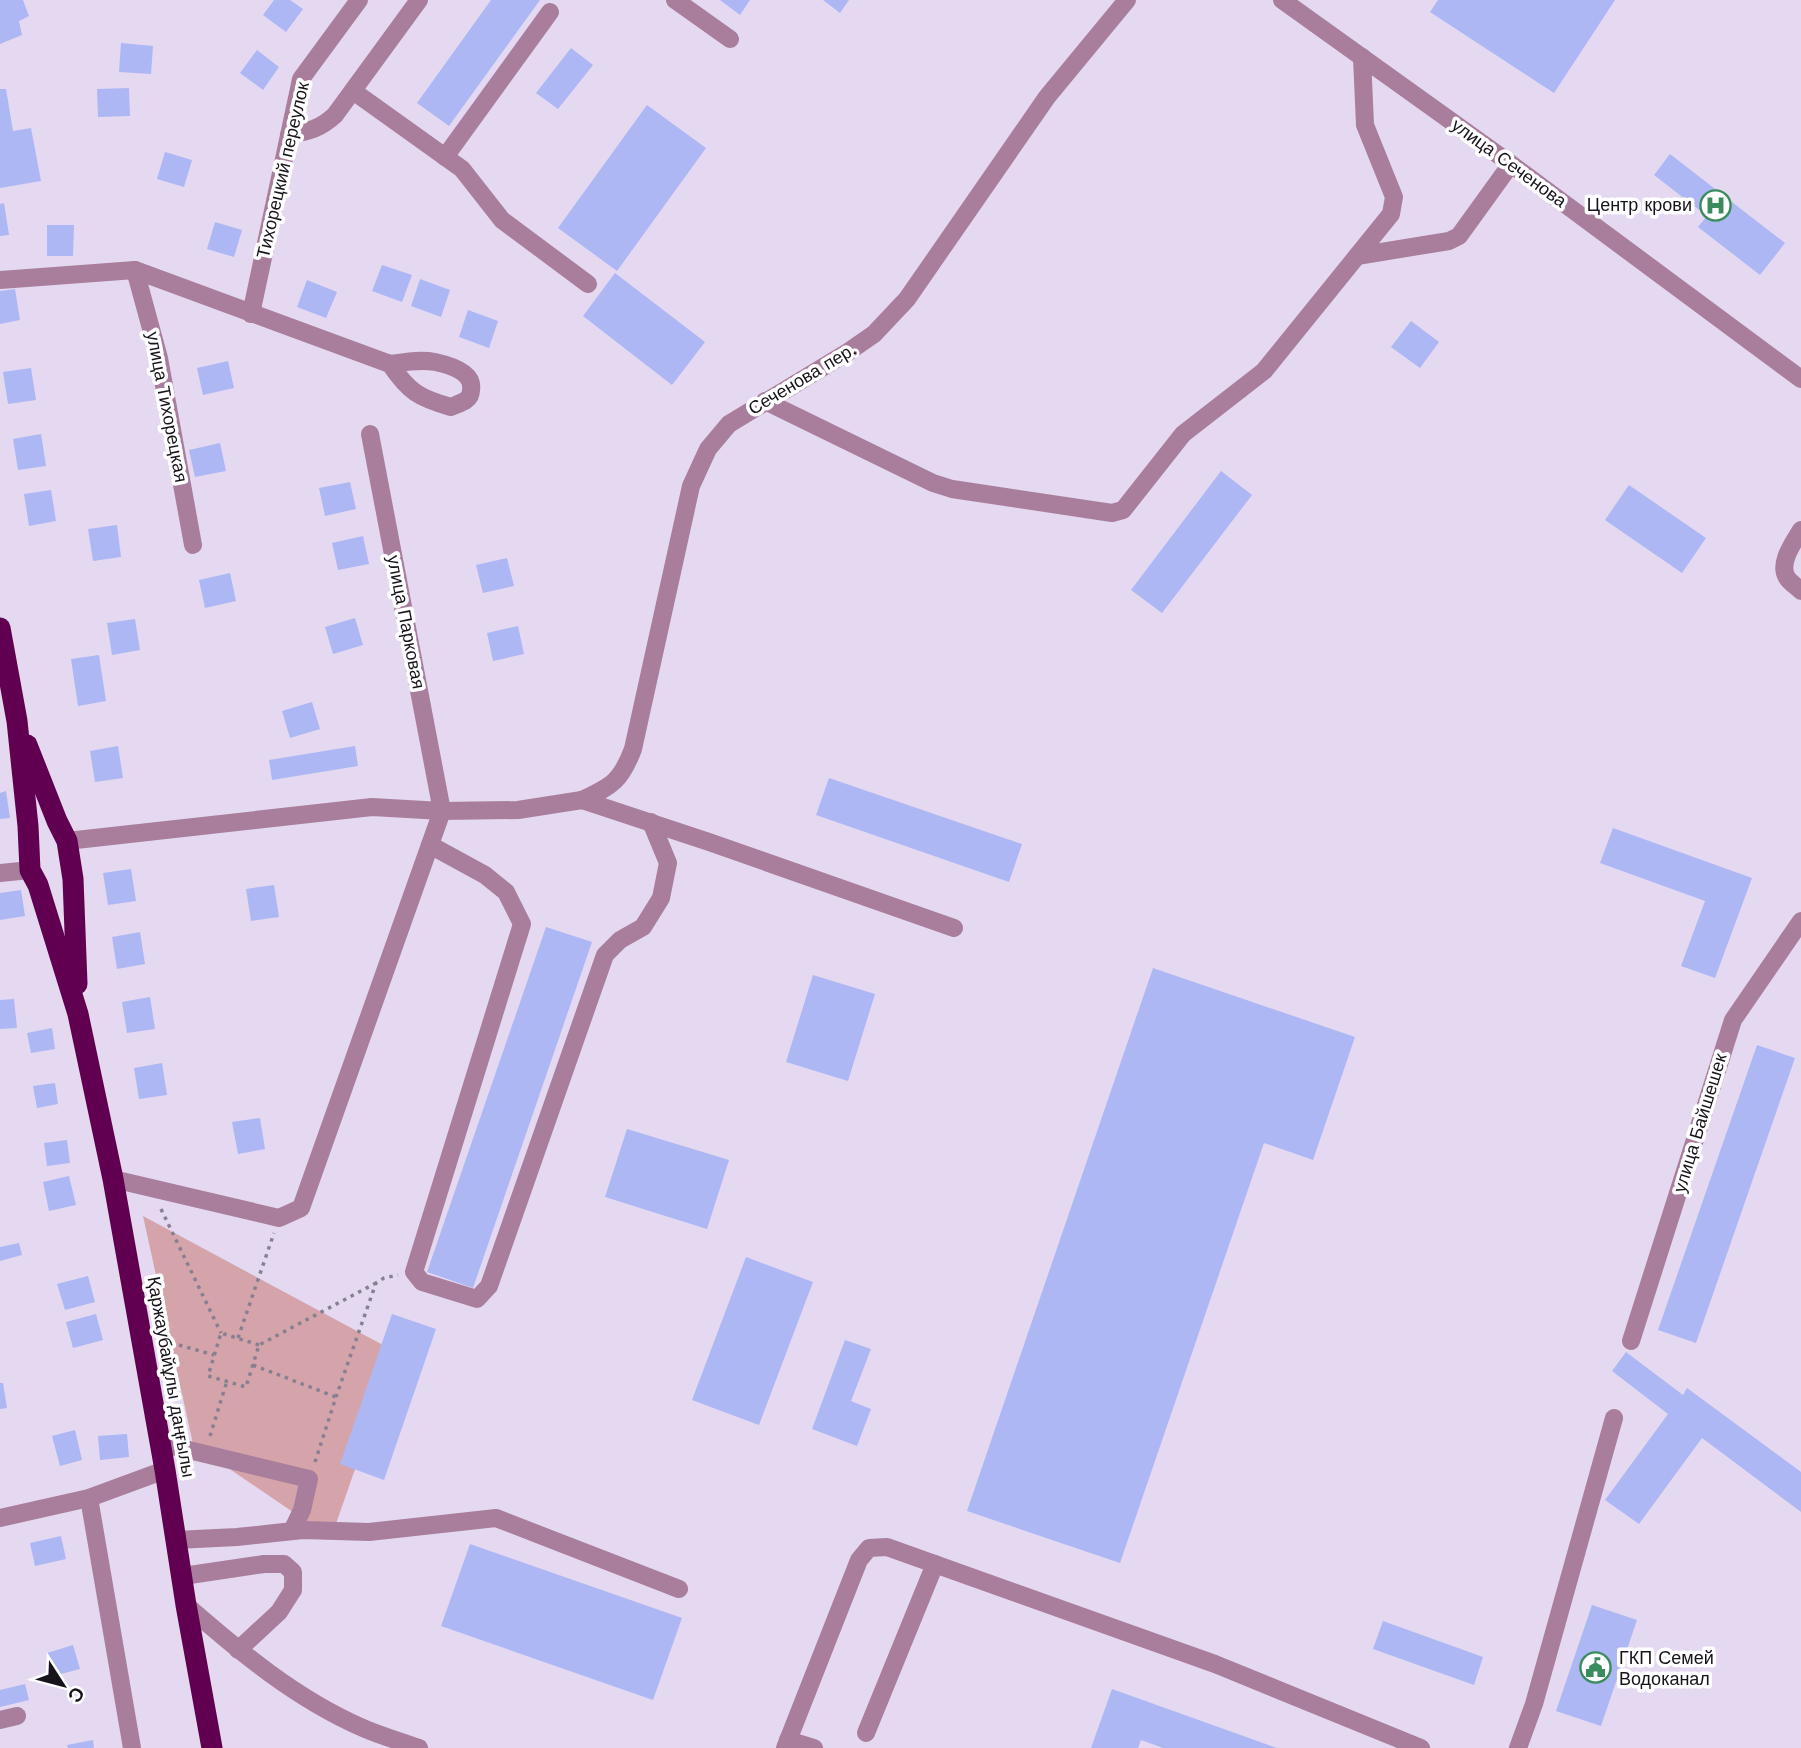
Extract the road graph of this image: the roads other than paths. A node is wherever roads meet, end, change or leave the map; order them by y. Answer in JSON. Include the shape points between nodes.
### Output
{"nodes":[{"id":1,"x":359,"y":0,"type":"edge"},
{"id":2,"x":419,"y":0,"type":"edge"},
{"id":3,"x":675,"y":0,"type":"edge"},
{"id":4,"x":1127,"y":0,"type":"edge"},
{"id":5,"x":1282,"y":0,"type":"edge"},
{"id":6,"x":550,"y":12,"type":"dead end"},
{"id":7,"x":730,"y":39,"type":"dead end"},
{"id":8,"x":1362,"y":57,"type":"junction"},
{"id":9,"x":354,"y":91,"type":"junction"},
{"id":10,"x":289,"y":135,"type":"junction"},
{"id":11,"x":445,"y":157,"type":"junction"},
{"id":12,"x":1511,"y":164,"type":"junction"},
{"id":13,"x":1357,"y":256,"type":"junction"},
{"id":14,"x":135,"y":270,"type":"junction"},
{"id":15,"x":0,"y":280,"type":"edge"},
{"id":16,"x":588,"y":284,"type":"dead end"},
{"id":17,"x":250,"y":314,"type":"junction"},
{"id":18,"x":390,"y":364,"type":"dead end"},
{"id":19,"x":1801,"y":379,"type":"edge"},
{"id":20,"x":765,"y":401,"type":"junction"},
{"id":21,"x":370,"y":434,"type":"dead end"},
{"id":22,"x":1801,"y":530,"type":"edge"},
{"id":23,"x":193,"y":545,"type":"dead end"},
{"id":24,"x":1801,"y":591,"type":"edge"},
{"id":25,"x":0,"y":628,"type":"edge"},
{"id":26,"x":17,"y":720,"type":"junction"},
{"id":27,"x":582,"y":800,"type":"junction"},
{"id":28,"x":442,"y":811,"type":"junction"},
{"id":29,"x":57,"y":821,"type":"junction"},
{"id":30,"x":651,"y":822,"type":"junction"},
{"id":31,"x":28,"y":826,"type":"junction"},
{"id":32,"x":67,"y":841,"type":"junction"},
{"id":33,"x":430,"y":845,"type":"junction"},
{"id":34,"x":0,"y":873,"type":"edge"},
{"id":35,"x":34,"y":878,"type":"junction"},
{"id":36,"x":73,"y":879,"type":"junction"},
{"id":37,"x":1801,"y":921,"type":"edge"},
{"id":38,"x":954,"y":928,"type":"dead end"},
{"id":39,"x":78,"y":1014,"type":"junction"},
{"id":40,"x":113,"y":1179,"type":"junction"},
{"id":41,"x":1631,"y":1341,"type":"dead end"},
{"id":42,"x":1614,"y":1418,"type":"dead end"},
{"id":43,"x":160,"y":1443,"type":"junction"},
{"id":44,"x":165,"y":1470,"type":"junction"},
{"id":45,"x":89,"y":1499,"type":"junction"},
{"id":46,"x":0,"y":1518,"type":"edge"},
{"id":47,"x":292,"y":1531,"type":"junction"},
{"id":48,"x":176,"y":1540,"type":"junction"},
{"id":49,"x":935,"y":1564,"type":"junction"},
{"id":50,"x":183,"y":1576,"type":"junction"},
{"id":51,"x":680,"y":1589,"type":"dead end"},
{"id":52,"x":186,"y":1605,"type":"junction"},
{"id":53,"x":238,"y":1650,"type":"junction"},
{"id":54,"x":866,"y":1733,"type":"dead end"},
{"id":55,"x":787,"y":1744,"type":"edge"},
{"id":56,"x":132,"y":1748,"type":"edge"},
{"id":57,"x":212,"y":1748,"type":"edge"},
{"id":58,"x":419,"y":1748,"type":"edge"},
{"id":59,"x":814,"y":1748,"type":"edge"},
{"id":60,"x":1421,"y":1748,"type":"edge"},
{"id":61,"x":1518,"y":1748,"type":"edge"}],
"edges":[{"from":1,"to":10,"type":"street","name":"Тихорецкий переулок","via":[[301,79]]},
{"from":2,"to":9,"type":"street"},
{"from":3,"to":7,"type":"street"},
{"from":4,"to":20,"type":"street","name":"Сеченова пер.","via":[[1047,97],[907,299],[874,334]]},
{"from":5,"to":8,"type":"street","name":"улица Сеченова"},
{"from":6,"to":11,"type":"street"},
{"from":8,"to":12,"type":"street","name":"улица Сеченова"},
{"from":8,"to":13,"type":"street","via":[[1365,125],[1394,197],[1391,214]]},
{"from":9,"to":10,"type":"street","via":[[326,124]]},
{"from":9,"to":11,"type":"street"},
{"from":10,"to":17,"type":"street","name":"Тихорецкий переулок"},
{"from":11,"to":16,"type":"street","via":[[462,169],[502,220]]},
{"from":12,"to":13,"type":"street","via":[[1459,236]]},
{"from":12,"to":19,"type":"street","name":"улица Сеченова"},
{"from":13,"to":20,"type":"street","via":[[1264,371],[1183,434],[1123,510],[1112,513],[942,486]]},
{"from":14,"to":15,"type":"street"},
{"from":14,"to":17,"type":"street"},
{"from":14,"to":23,"type":"street","name":"улица Тихорецкая","via":[[159,358]]},
{"from":17,"to":18,"type":"street"},
{"from":20,"to":27,"type":"street","name":"Сеченова пер.","via":[[729,424],[708,449],[691,486],[633,749],[625,769],[607,788]]},
{"from":21,"to":28,"type":"street","name":"улица Парковая"},
{"from":22,"to":24,"type":"street","via":[[1783,567],[1786,577]]},
{"from":25,"to":26,"type":"highway","name":"Қаржаубайұлы даңғылы"},
{"from":26,"to":29,"type":"highway","name":"Қаржаубайұлы даңғылы"},
{"from":26,"to":31,"type":"highway","name":"Қаржаубайұлы даңғылы"},
{"from":27,"to":28,"type":"street","via":[[518,810]]},
{"from":27,"to":30,"type":"street"},
{"from":28,"to":32,"type":"street","via":[[372,807]]},
{"from":28,"to":33,"type":"street"},
{"from":29,"to":31,"type":"highway","via":[[42,820]]},
{"from":29,"to":32,"type":"highway","name":"Қаржаубайұлы даңғылы"},
{"from":30,"to":33,"type":"street","via":[[668,863],[661,898],[643,927],[605,955],[489,1286],[477,1299],[422,1282],[414,1272],[522,924],[506,892]]},
{"from":30,"to":38,"type":"street"},
{"from":31,"to":35,"type":"highway","name":"Қаржаубайұлы даңғылы"},
{"from":32,"to":36,"type":"highway","name":"Қаржаубайұлы даңғылы"},
{"from":33,"to":40,"type":"street","via":[[301,1208],[279,1218]]},
{"from":34,"to":35,"type":"street"},
{"from":35,"to":36,"type":"highway","via":[[54,886]]},
{"from":35,"to":39,"type":"highway","name":"Қаржаубайұлы даңғылы"},
{"from":36,"to":39,"type":"highway","name":"Қаржаубайұлы даңғылы"},
{"from":37,"to":41,"type":"street","name":"улица Байшешек","via":[[1732,1020]]},
{"from":39,"to":40,"type":"highway","name":"Қаржаубайұлы даңғылы"},
{"from":40,"to":43,"type":"highway","name":"Қаржаубайұлы даңғылы"},
{"from":42,"to":61,"type":"street"},
{"from":43,"to":44,"type":"highway","name":"Қаржаубайұлы даңғылы"},
{"from":43,"to":47,"type":"street","via":[[309,1479]]},
{"from":44,"to":45,"type":"street"},
{"from":44,"to":48,"type":"highway","name":"Қаржаубайұлы даңғылы"},
{"from":45,"to":46,"type":"street"},
{"from":45,"to":56,"type":"street"},
{"from":47,"to":48,"type":"street"},
{"from":47,"to":51,"type":"street","via":[[369,1532],[496,1518]]},
{"from":48,"to":50,"type":"highway","name":"Қаржаубайұлы даңғылы"},
{"from":49,"to":54,"type":"street"},
{"from":49,"to":55,"type":"street","via":[[887,1547],[869,1548],[859,1560]]},
{"from":49,"to":60,"type":"street","via":[[1215,1664]]},
{"from":50,"to":52,"type":"highway","name":"Қаржаубайұлы даңғылы"},
{"from":50,"to":53,"type":"street","via":[[264,1564],[284,1564],[293,1572],[293,1590],[279,1612]]},
{"from":52,"to":53,"type":"street"},
{"from":52,"to":57,"type":"highway","name":"Қаржаубайұлы даңғылы"},
{"from":53,"to":58,"type":"street","via":[[298,1693],[363,1728]]},
{"from":55,"to":59,"type":"street"}]}
